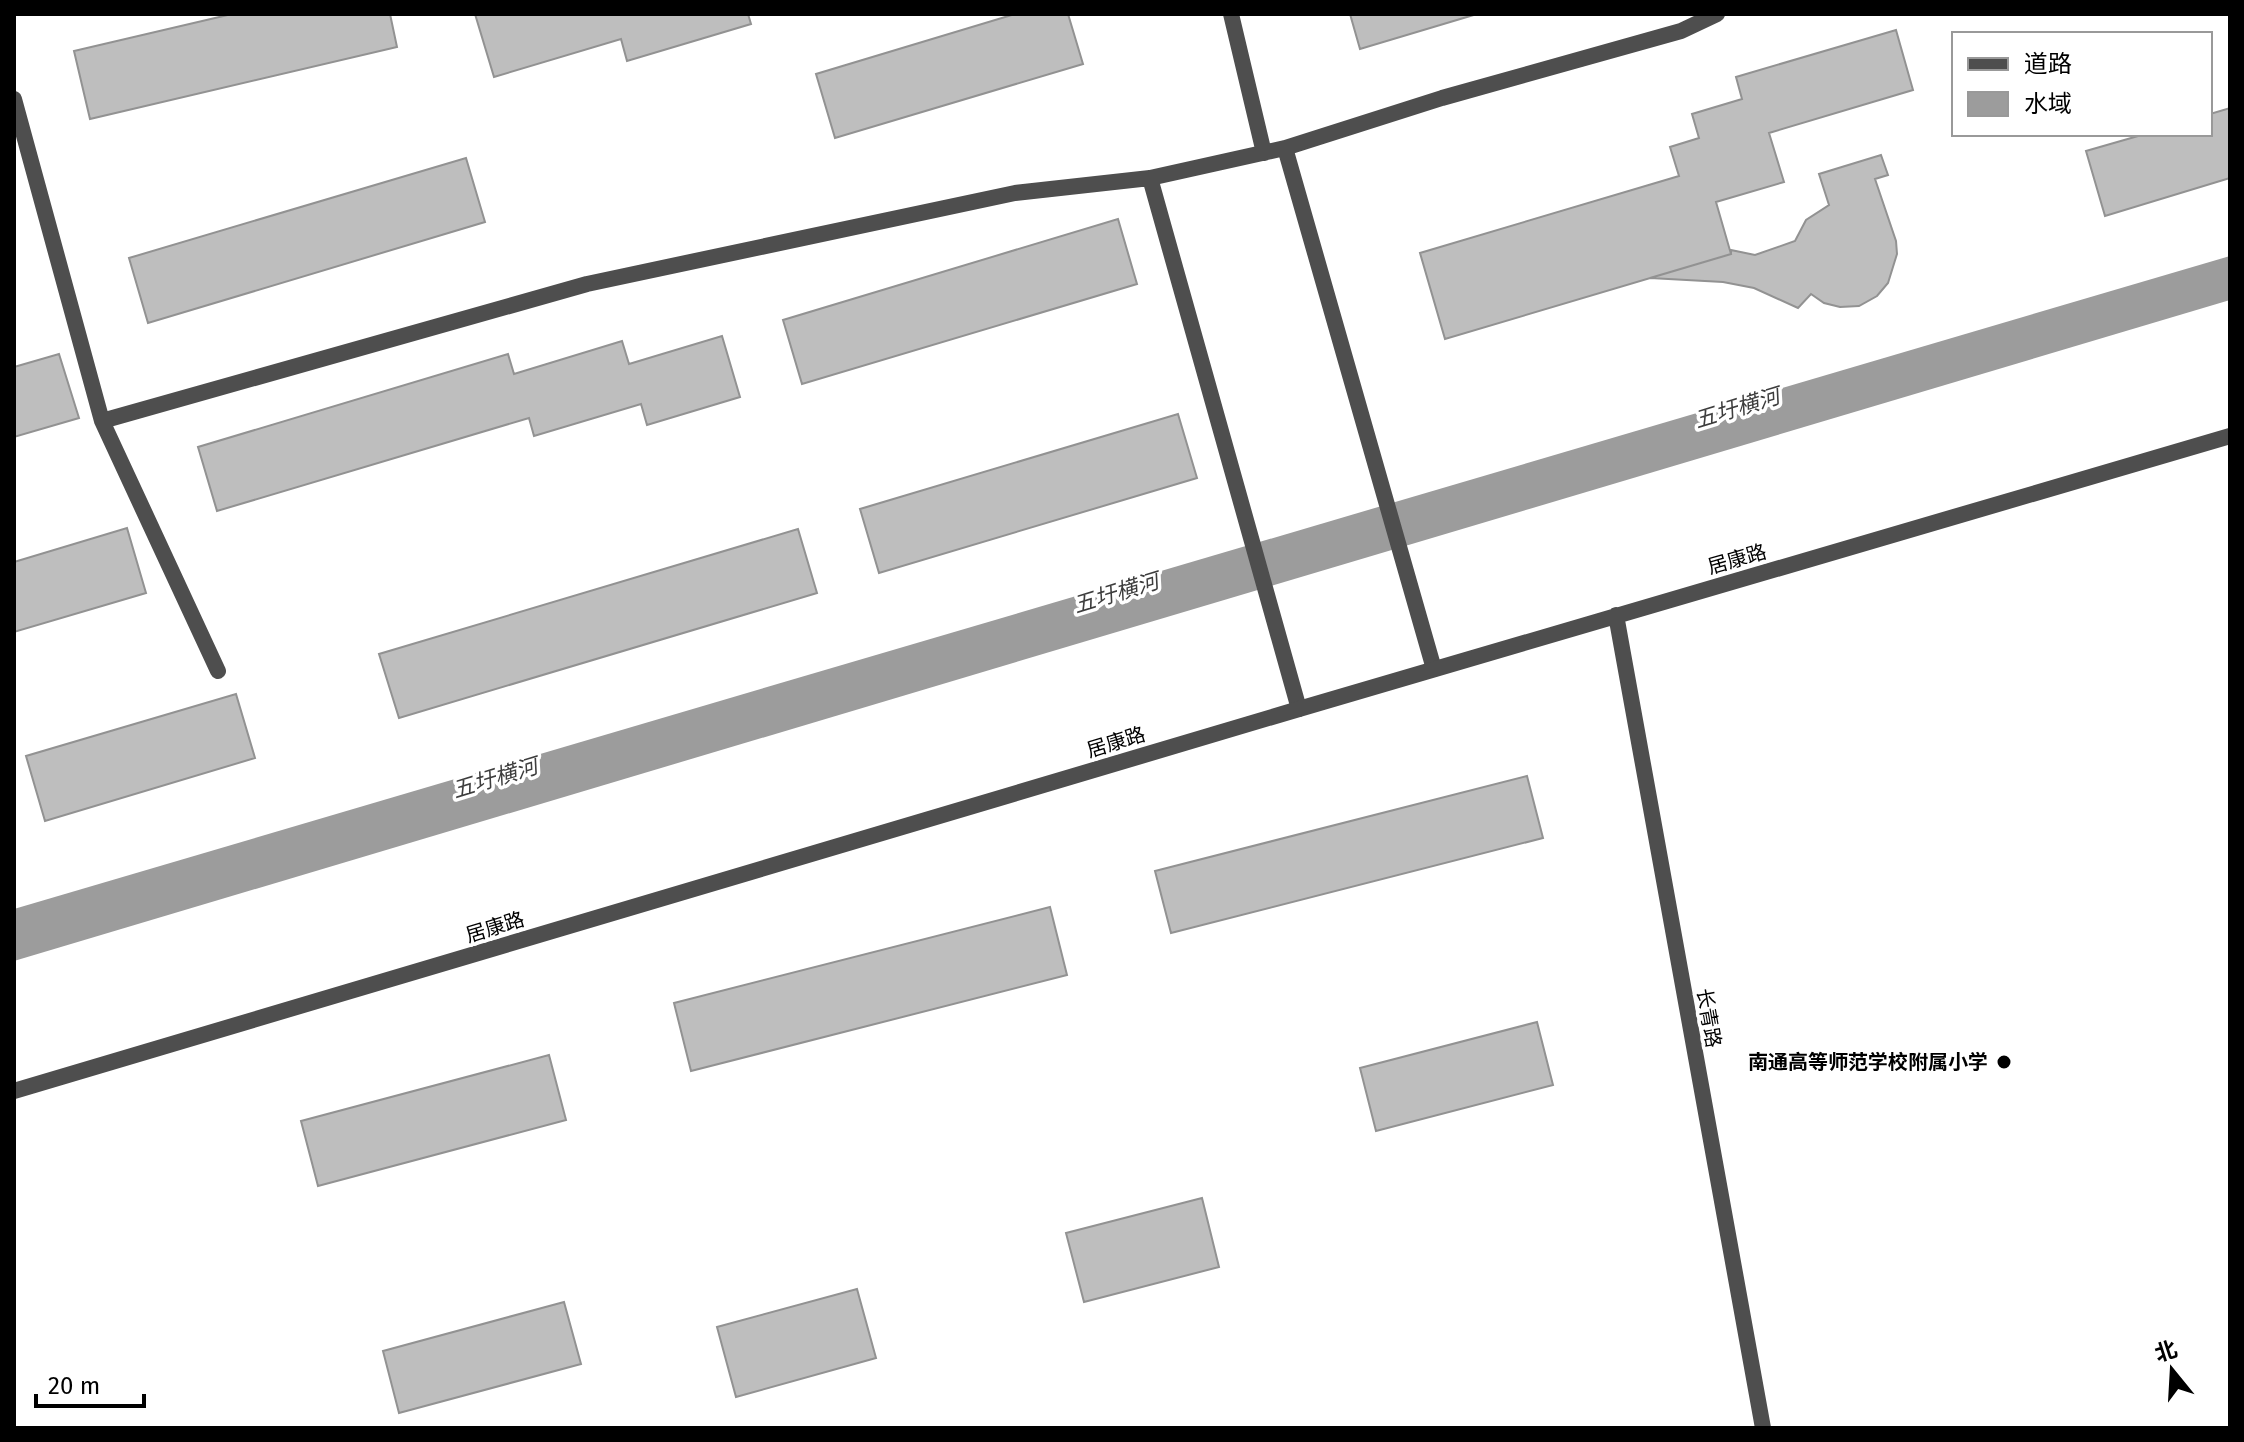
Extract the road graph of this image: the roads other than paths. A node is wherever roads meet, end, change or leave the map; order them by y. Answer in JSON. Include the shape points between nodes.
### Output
{"nodes":[{"id":1,"x":1231,"y":14,"type":"edge"},
{"id":2,"x":1717,"y":14,"type":"edge"},
{"id":3,"x":14,"y":99,"type":"edge"},
{"id":4,"x":1285,"y":148,"type":"junction"},
{"id":5,"x":1264,"y":153,"type":"junction"},
{"id":6,"x":1150,"y":178,"type":"junction"},
{"id":7,"x":102,"y":421,"type":"junction"},
{"id":8,"x":2230,"y":436,"type":"edge"},
{"id":9,"x":1616,"y":615,"type":"junction"},
{"id":10,"x":1434,"y":669,"type":"junction"},
{"id":11,"x":218,"y":671,"type":"dead end"},
{"id":12,"x":1299,"y":709,"type":"junction"},
{"id":13,"x":14,"y":1091,"type":"edge"},
{"id":14,"x":1763,"y":1428,"type":"edge"}],
"edges":[{"from":1,"to":5,"type":"street"},
{"from":2,"to":4,"type":"street","via":[[1681,31]]},
{"from":3,"to":7,"type":"street"},
{"from":4,"to":5,"type":"street"},
{"from":4,"to":10,"type":"street"},
{"from":5,"to":6,"type":"street"},
{"from":6,"to":7,"type":"street","via":[[1015,193],[587,284]]},
{"from":6,"to":12,"type":"street"},
{"from":7,"to":11,"type":"street"},
{"from":8,"to":9,"type":"street","name":"居康路"},
{"from":9,"to":10,"type":"street","name":"居康路"},
{"from":9,"to":14,"type":"street","name":"长青路"},
{"from":10,"to":12,"type":"street","name":"居康路"},
{"from":12,"to":13,"type":"street","name":"居康路"}]}
